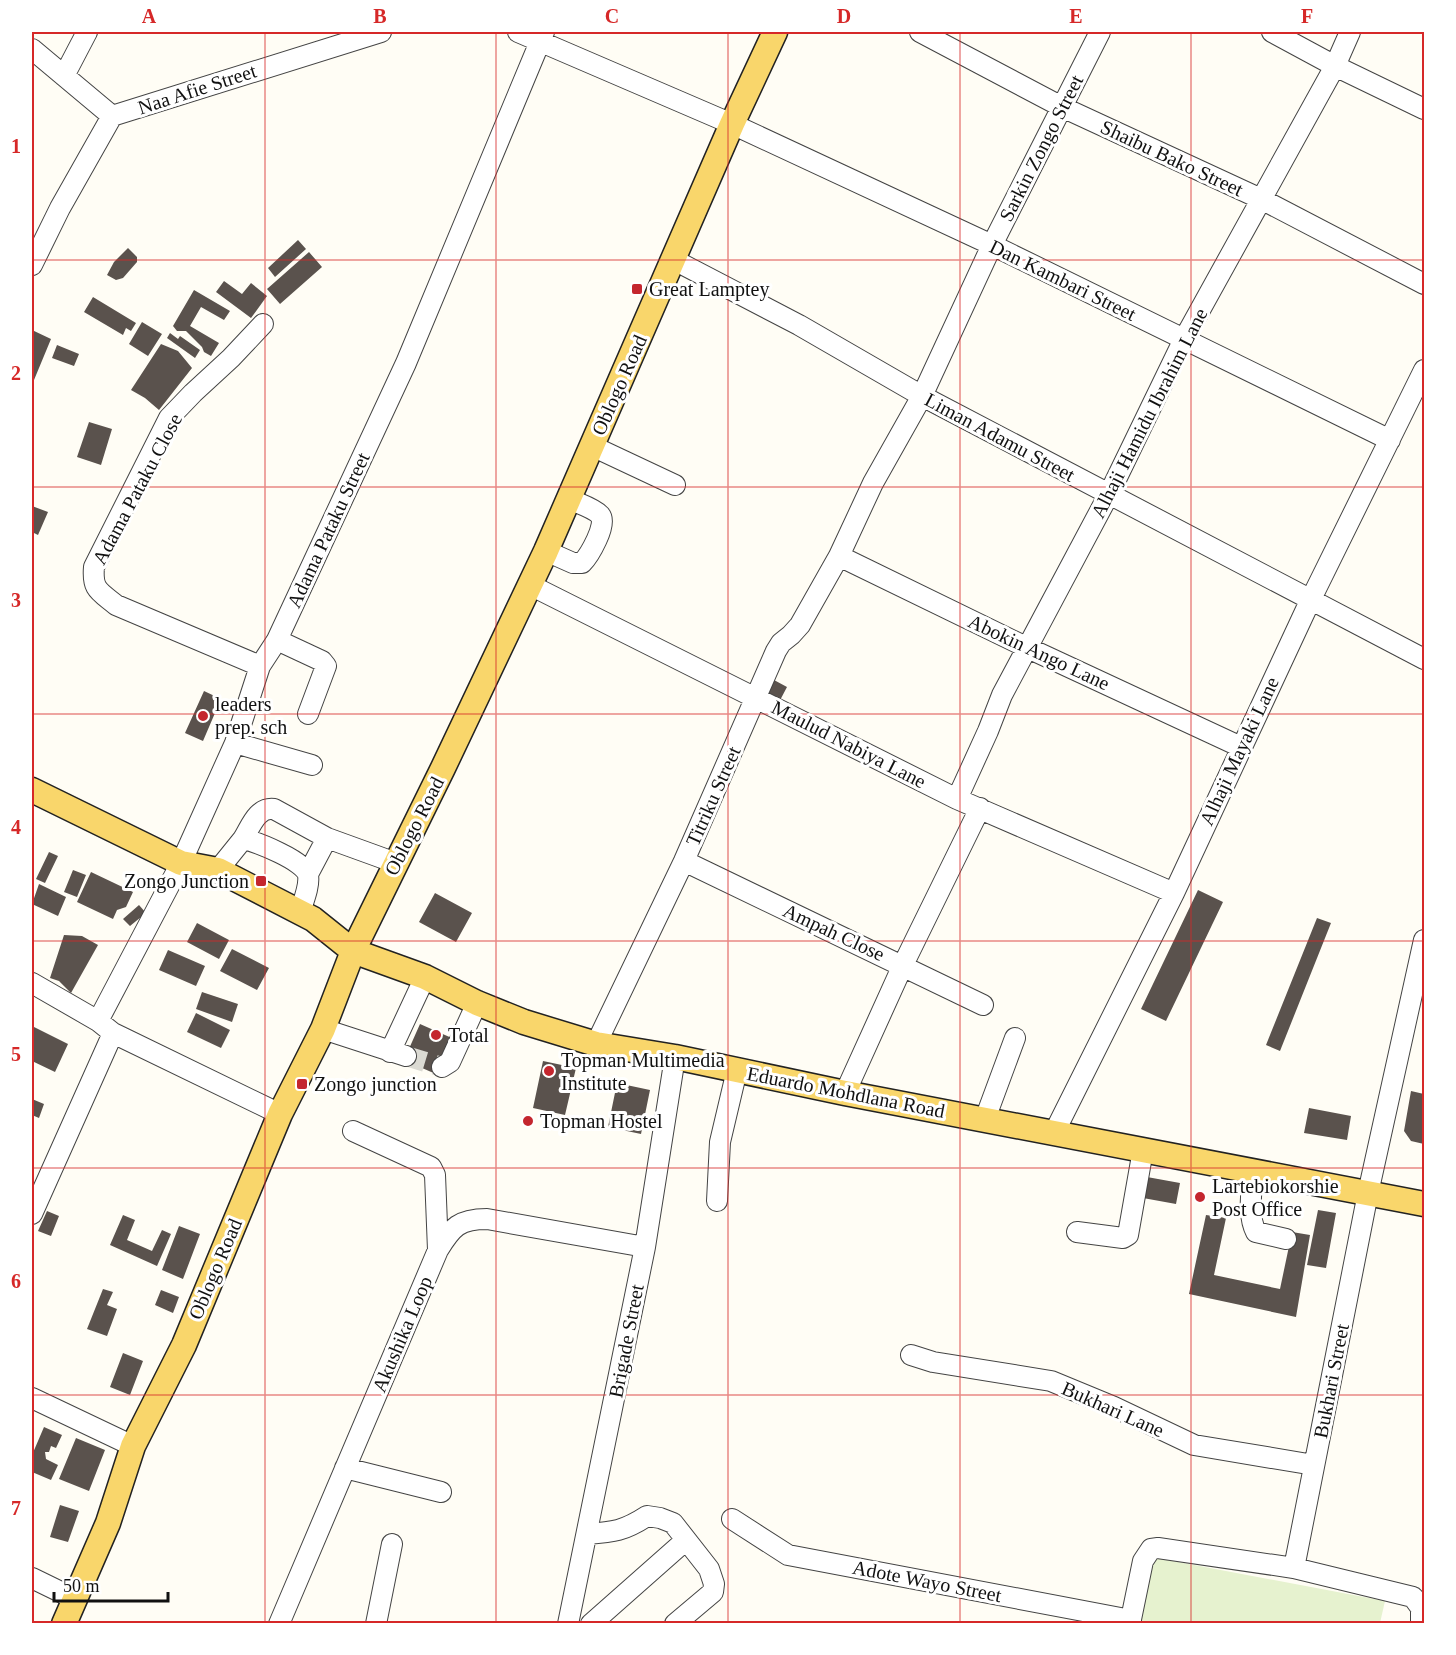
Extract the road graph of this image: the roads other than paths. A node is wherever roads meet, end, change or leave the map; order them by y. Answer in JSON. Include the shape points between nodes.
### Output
{"nodes":[{"id":1,"x":87,"y":32,"type":"edge"},
{"id":2,"x":518,"y":32,"type":"edge"},
{"id":3,"x":775,"y":32,"type":"edge"},
{"id":4,"x":920,"y":32,"type":"edge"},
{"id":5,"x":1100,"y":32,"type":"edge"},
{"id":6,"x":1272,"y":32,"type":"edge"},
{"id":7,"x":1350,"y":32,"type":"edge"},
{"id":8,"x":370,"y":33,"type":"edge"},
{"id":9,"x":542,"y":36,"type":"edge"},
{"id":10,"x":32,"y":49,"type":"edge"},
{"id":11,"x":1335,"y":66,"type":"junction"},
{"id":12,"x":64,"y":76,"type":"junction"},
{"id":13,"x":1062,"y":107,"type":"junction"},
{"id":14,"x":1425,"y":109,"type":"edge"},
{"id":15,"x":112,"y":116,"type":"junction"},
{"id":16,"x":732,"y":124,"type":"junction"},
{"id":17,"x":1261,"y":199,"type":"junction"},
{"id":18,"x":993,"y":245,"type":"junction"},
{"id":19,"x":674,"y":260,"type":"junction"},
{"id":20,"x":32,"y":265,"type":"edge"},
{"id":21,"x":1425,"y":284,"type":"edge"},
{"id":22,"x":264,"y":324,"type":"dead end"},
{"id":23,"x":1184,"y":339,"type":"junction"},
{"id":24,"x":1425,"y":370,"type":"edge"},
{"id":25,"x":922,"y":396,"type":"junction"},
{"id":26,"x":1390,"y":440,"type":"junction"},
{"id":27,"x":592,"y":446,"type":"junction"},
{"id":28,"x":675,"y":484,"type":"dead end"},
{"id":29,"x":1109,"y":494,"type":"junction"},
{"id":30,"x":569,"y":499,"type":"junction"},
{"id":31,"x":546,"y":550,"type":"junction"},
{"id":32,"x":839,"y":555,"type":"junction"},
{"id":33,"x":530,"y":585,"type":"junction"},
{"id":34,"x":1310,"y":601,"type":"junction"},
{"id":35,"x":276,"y":640,"type":"junction"},
{"id":36,"x":1028,"y":648,"type":"junction"},
{"id":37,"x":1425,"y":659,"type":"edge"},
{"id":38,"x":260,"y":666,"type":"junction"},
{"id":39,"x":757,"y":698,"type":"junction"},
{"id":40,"x":308,"y":714,"type":"dead end"},
{"id":41,"x":235,"y":743,"type":"junction"},
{"id":42,"x":1241,"y":747,"type":"junction"},
{"id":43,"x":312,"y":765,"type":"dead end"},
{"id":44,"x":32,"y":790,"type":"edge"},
{"id":45,"x":957,"y":799,"type":"junction"},
{"id":46,"x":980,"y":808,"type":"junction"},
{"id":47,"x":327,"y":838,"type":"junction"},
{"id":48,"x":243,"y":839,"type":"junction"},
{"id":49,"x":684,"y":861,"type":"junction"},
{"id":50,"x":396,"y":862,"type":"junction"},
{"id":51,"x":181,"y":863,"type":"junction"},
{"id":52,"x":218,"y":870,"type":"junction"},
{"id":53,"x":308,"y":874,"type":"junction"},
{"id":54,"x":1174,"y":893,"type":"junction"},
{"id":55,"x":300,"y":912,"type":"junction"},
{"id":56,"x":1425,"y":940,"type":"edge"},
{"id":57,"x":352,"y":951,"type":"junction"},
{"id":58,"x":903,"y":965,"type":"junction"},
{"id":59,"x":425,"y":977,"type":"junction"},
{"id":60,"x":32,"y":983,"type":"edge"},
{"id":61,"x":477,"y":1003,"type":"junction"},
{"id":62,"x":983,"y":1005,"type":"dead end"},
{"id":63,"x":1417,"y":1010,"type":"edge"},
{"id":64,"x":105,"y":1027,"type":"junction"},
{"id":65,"x":322,"y":1029,"type":"junction"},
{"id":66,"x":1015,"y":1038,"type":"dead end"},
{"id":67,"x":596,"y":1044,"type":"junction"},
{"id":68,"x":675,"y":1057,"type":"junction"},
{"id":69,"x":442,"y":1067,"type":"dead end"},
{"id":70,"x":737,"y":1070,"type":"junction"},
{"id":71,"x":846,"y":1093,"type":"junction"},
{"id":72,"x":280,"y":1114,"type":"junction"},
{"id":73,"x":984,"y":1119,"type":"junction"},
{"id":74,"x":353,"y":1131,"type":"dead end"},
{"id":75,"x":1054,"y":1133,"type":"junction"},
{"id":76,"x":1143,"y":1150,"type":"junction"},
{"id":77,"x":1252,"y":1171,"type":"junction"},
{"id":78,"x":1368,"y":1193,"type":"junction"},
{"id":79,"x":717,"y":1201,"type":"dead end"},
{"id":80,"x":1425,"y":1204,"type":"edge"},
{"id":81,"x":32,"y":1214,"type":"edge"},
{"id":82,"x":1077,"y":1232,"type":"dead end"},
{"id":83,"x":1286,"y":1239,"type":"dead end"},
{"id":84,"x":645,"y":1247,"type":"junction"},
{"id":85,"x":438,"y":1250,"type":"junction"},
{"id":86,"x":911,"y":1355,"type":"dead end"},
{"id":87,"x":32,"y":1398,"type":"edge"},
{"id":88,"x":133,"y":1446,"type":"junction"},
{"id":89,"x":1314,"y":1465,"type":"junction"},
{"id":90,"x":345,"y":1468,"type":"junction"},
{"id":91,"x":441,"y":1492,"type":"dead end"},
{"id":92,"x":732,"y":1519,"type":"dead end"},
{"id":93,"x":587,"y":1533,"type":"junction"},
{"id":94,"x":686,"y":1540,"type":"junction"},
{"id":95,"x":392,"y":1545,"type":"dead end"},
{"id":96,"x":1294,"y":1568,"type":"junction"},
{"id":97,"x":32,"y":1578,"type":"edge"},
{"id":98,"x":75,"y":1599,"type":"junction"},
{"id":99,"x":574,"y":1619,"type":"edge"},
{"id":100,"x":1130,"y":1622,"type":"edge"},
{"id":101,"x":64,"y":1623,"type":"edge"},
{"id":102,"x":279,"y":1623,"type":"edge"},
{"id":103,"x":376,"y":1623,"type":"edge"},
{"id":104,"x":591,"y":1623,"type":"edge"},
{"id":105,"x":675,"y":1623,"type":"edge"},
{"id":106,"x":1421,"y":1623,"type":"edge"}],
"edges":[{"from":1,"to":12,"type":"street"},
{"from":2,"to":9,"type":"street"},
{"from":3,"to":16,"type":"main road","name":"Oblogo Road"},
{"from":4,"to":13,"type":"street","name":"Shaibu Bako Street"},
{"from":5,"to":13,"type":"street","name":"Sarkin Zongo Street"},
{"from":6,"to":11,"type":"street"},
{"from":7,"to":11,"type":"street","name":"Alhaji Hamidu Ibrahim Lane"},
{"from":8,"to":15,"type":"street","name":"Naa Afie Street"},
{"from":9,"to":16,"type":"street"},
{"from":9,"to":35,"type":"street","name":"Adama Pataku Street","via":[[406,363]]},
{"from":10,"to":12,"type":"street","name":"Naa Afie Street"},
{"from":11,"to":14,"type":"street"},
{"from":11,"to":17,"type":"street","name":"Alhaji Hamidu Ibrahim Lane"},
{"from":12,"to":15,"type":"street","name":"Naa Afie Street"},
{"from":13,"to":17,"type":"street","name":"Shaibu Bako Street"},
{"from":13,"to":18,"type":"street","name":"Sarkin Zongo Street"},
{"from":15,"to":20,"type":"street"},
{"from":16,"to":18,"type":"street","name":"Dan Kambari Street"},
{"from":16,"to":19,"type":"main road","name":"Oblogo Road"},
{"from":17,"to":21,"type":"street","name":"Shaibu Bako Street"},
{"from":17,"to":23,"type":"street","name":"Alhaji Hamidu Ibrahim Lane"},
{"from":18,"to":23,"type":"street","name":"Dan Kambari Street"},
{"from":18,"to":25,"type":"street","name":"Sarkin Zongo Street"},
{"from":19,"to":25,"type":"street","name":"Liman Adamu Street","via":[[799,325]]},
{"from":19,"to":27,"type":"main road","name":"Oblogo Road"},
{"from":22,"to":38,"type":"street","name":"Adama Pataku Close","via":[[169,418],[94,567],[93,582],[116,605]]},
{"from":23,"to":26,"type":"street","name":"Dan Kambari Street"},
{"from":23,"to":29,"type":"street","name":"Alhaji Hamidu Ibrahim Lane"},
{"from":24,"to":26,"type":"street","name":"Alhaji Mayaki Lane"},
{"from":25,"to":29,"type":"street","name":"Liman Adamu Street"},
{"from":25,"to":32,"type":"street","name":"Sarkin Zongo Street","via":[[873,483]]},
{"from":26,"to":34,"type":"street","name":"Alhaji Mayaki Lane"},
{"from":27,"to":28,"type":"street"},
{"from":27,"to":30,"type":"main road","name":"Oblogo Road"},
{"from":29,"to":34,"type":"street","name":"Liman Adamu Street"},
{"from":29,"to":36,"type":"street","name":"Alhaji Hamidu Ibrahim Lane"},
{"from":30,"to":31,"type":"main road","name":"Oblogo Road"},
{"from":30,"to":31,"type":"street","via":[[599,514],[602,528],[582,563],[573,563]]},
{"from":31,"to":33,"type":"main road","name":"Oblogo Road"},
{"from":32,"to":36,"type":"street","name":"Abokin Ango Lane"},
{"from":32,"to":39,"type":"street","name":"Titriku Street","via":[[800,625],[781,642]]},
{"from":33,"to":39,"type":"street","name":"Maulud Nabiya Lane"},
{"from":33,"to":50,"type":"main road","name":"Oblogo Road"},
{"from":34,"to":37,"type":"street","name":"Liman Adamu Street"},
{"from":34,"to":42,"type":"street","name":"Alhaji Mayaki Lane"},
{"from":35,"to":38,"type":"street","name":"Adama Pataku Street"},
{"from":35,"to":40,"type":"street","via":[[326,666]]},
{"from":36,"to":42,"type":"street","name":"Abokin Ango Lane"},
{"from":36,"to":45,"type":"street","name":"Alhaji Hamidu Ibrahim Lane","via":[[1002,695]]},
{"from":38,"to":41,"type":"street","name":"Adama Pataku Street"},
{"from":39,"to":45,"type":"street","name":"Maulud Nabiya Lane"},
{"from":39,"to":49,"type":"street","name":"Titriku Street"},
{"from":41,"to":43,"type":"street"},
{"from":41,"to":51,"type":"street","name":"Adama Pataku Street"},
{"from":42,"to":54,"type":"street","name":"Alhaji Mayaki Lane"},
{"from":44,"to":51,"type":"main road","name":"Eduardo Mohdlana Road"},
{"from":45,"to":46,"type":"street","name":"Maulud Nabiya Lane"},
{"from":46,"to":54,"type":"street","name":"Maulud Nabiya Lane"},
{"from":46,"to":58,"type":"street"},
{"from":47,"to":48,"type":"street","via":[[267,808]]},
{"from":47,"to":50,"type":"street"},
{"from":47,"to":53,"type":"street"},
{"from":48,"to":52,"type":"street"},
{"from":48,"to":53,"type":"street","via":[[303,866]]},
{"from":49,"to":58,"type":"street","name":"Ampah Close"},
{"from":49,"to":67,"type":"street","name":"Titriku Street"},
{"from":50,"to":57,"type":"main road","name":"Oblogo Road"},
{"from":51,"to":52,"type":"main road","name":"Eduardo Mohdlana Road"},
{"from":51,"to":64,"type":"street","name":"Adama Pataku Street"},
{"from":52,"to":55,"type":"main road","name":"Eduardo Mohdlana Road"},
{"from":53,"to":55,"type":"street"},
{"from":54,"to":75,"type":"street","name":"Alhaji Mayaki Lane"},
{"from":55,"to":57,"type":"main road","name":"Eduardo Mohdlana Road"},
{"from":56,"to":63,"type":"street","name":"Bukhari Street"},
{"from":57,"to":59,"type":"main road","name":"Eduardo Mohdlana Road"},
{"from":57,"to":65,"type":"main road","name":"Oblogo Road"},
{"from":58,"to":62,"type":"street","name":"Ampah Close"},
{"from":58,"to":71,"type":"street"},
{"from":59,"to":61,"type":"main road","name":"Eduardo Mohdlana Road"},
{"from":59,"to":65,"type":"street","via":[[398,1054]]},
{"from":60,"to":64,"type":"street"},
{"from":61,"to":67,"type":"main road","name":"Eduardo Mohdlana Road"},
{"from":61,"to":69,"type":"street","via":[[450,1062]]},
{"from":63,"to":78,"type":"street","name":"Bukhari Street"},
{"from":64,"to":72,"type":"street"},
{"from":64,"to":81,"type":"street","name":"Adama Pataku Street"},
{"from":65,"to":72,"type":"main road","name":"Oblogo Road"},
{"from":66,"to":73,"type":"street"},
{"from":67,"to":68,"type":"main road","name":"Eduardo Mohdlana Road"},
{"from":68,"to":70,"type":"main road","name":"Eduardo Mohdlana Road"},
{"from":68,"to":84,"type":"street","name":"Brigade Street"},
{"from":70,"to":71,"type":"main road","name":"Eduardo Mohdlana Road"},
{"from":70,"to":79,"type":"street","via":[[720,1142]]},
{"from":71,"to":73,"type":"main road","name":"Eduardo Mohdlana Road"},
{"from":72,"to":88,"type":"main road","name":"Oblogo Road","via":[[184,1345]]},
{"from":73,"to":75,"type":"main road","name":"Eduardo Mohdlana Road"},
{"from":74,"to":85,"type":"street","via":[[431,1167],[435,1175]]},
{"from":75,"to":76,"type":"main road","name":"Eduardo Mohdlana Road"},
{"from":76,"to":77,"type":"main road","name":"Eduardo Mohdlana Road"},
{"from":76,"to":82,"type":"street","via":[[1128,1235],[1123,1238]]},
{"from":77,"to":78,"type":"main road","name":"Eduardo Mohdlana Road"},
{"from":77,"to":83,"type":"street","via":[[1253,1227],[1256,1232]]},
{"from":78,"to":80,"type":"main road","name":"Eduardo Mohdlana Road"},
{"from":78,"to":89,"type":"street","name":"Bukhari Street"},
{"from":84,"to":85,"type":"street","name":"Akushika Loop","via":[[471,1219],[458,1224]]},
{"from":84,"to":93,"type":"street","name":"Brigade Street"},
{"from":85,"to":90,"type":"street","name":"Akushika Loop"},
{"from":86,"to":89,"type":"street","name":"Bukhari Lane","via":[[1051,1381],[1194,1445]]},
{"from":87,"to":88,"type":"street"},
{"from":88,"to":98,"type":"main road","name":"Oblogo Road","via":[[108,1523]]},
{"from":89,"to":96,"type":"street","name":"Bukhari Street"},
{"from":90,"to":91,"type":"street"},
{"from":90,"to":102,"type":"street","name":"Akushika Loop"},
{"from":92,"to":100,"type":"street","name":"Adote Wayo Street","via":[[788,1555]]},
{"from":93,"to":94,"type":"street","via":[[630,1528],[647,1516],[673,1523]]},
{"from":93,"to":99,"type":"street","name":"Brigade Street"},
{"from":94,"to":104,"type":"street"},
{"from":94,"to":105,"type":"street","via":[[709,1569],[714,1584],[712,1592]]},
{"from":95,"to":103,"type":"street"},
{"from":96,"to":100,"type":"street","via":[[1151,1549],[1143,1561]]},
{"from":96,"to":106,"type":"street","via":[[1413,1597],[1421,1608]]},
{"from":97,"to":98,"type":"street"},
{"from":98,"to":101,"type":"main road","name":"Oblogo Road"}]}
